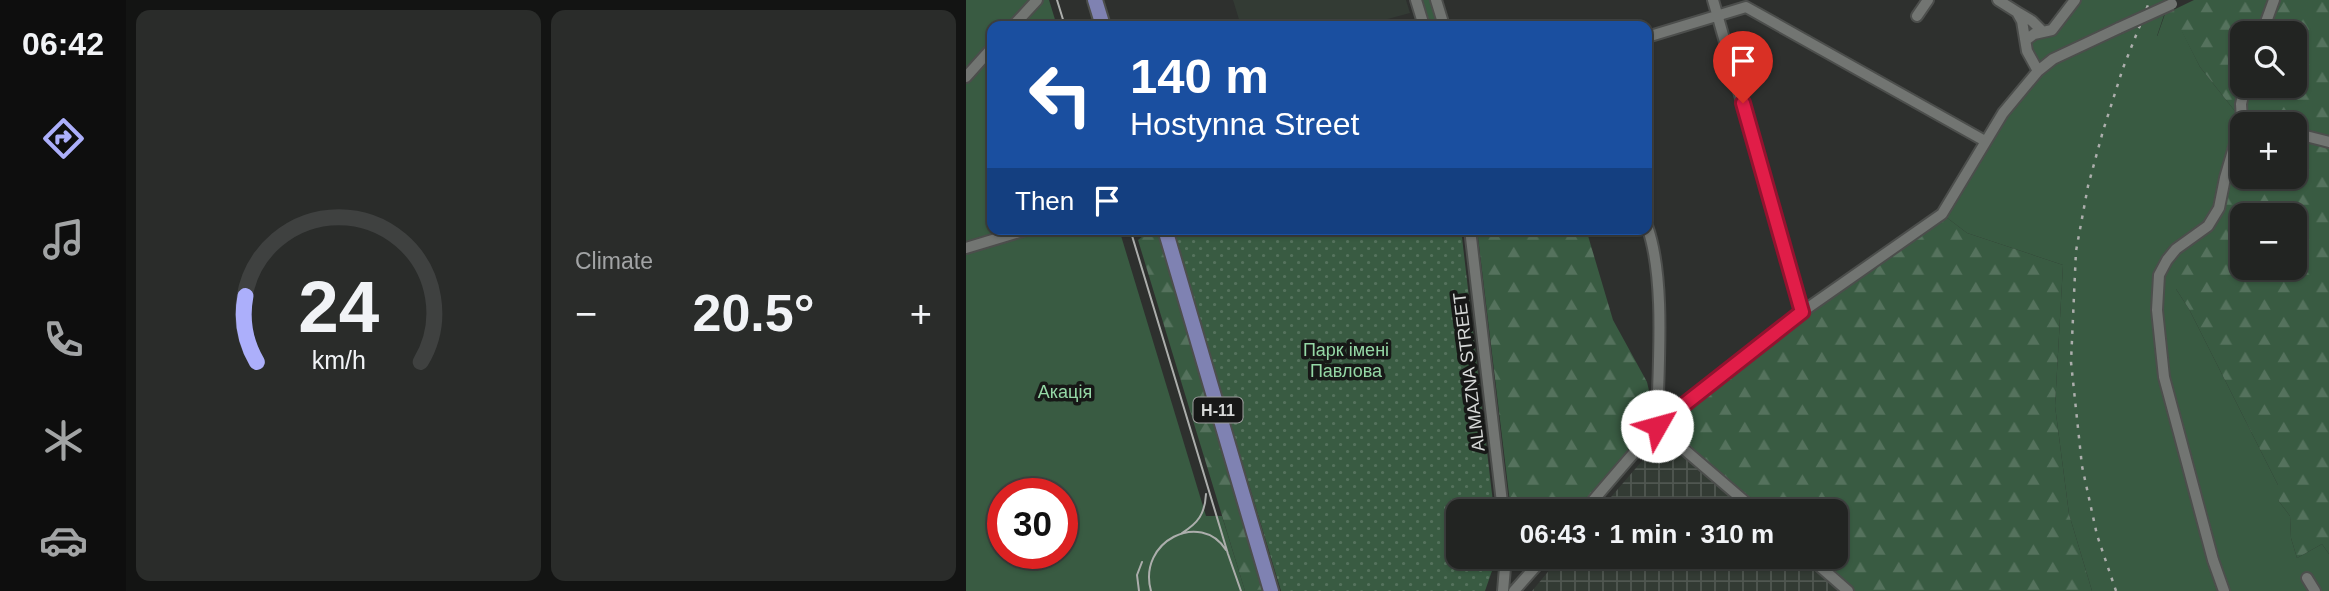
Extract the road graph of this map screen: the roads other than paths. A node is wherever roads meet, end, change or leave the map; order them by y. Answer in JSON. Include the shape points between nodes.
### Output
{"nodes":[{"id":1,"x":1037,"y":0,"type":"edge"},
{"id":2,"x":1095,"y":0,"type":"edge"},
{"id":3,"x":1416,"y":0,"type":"edge"},
{"id":4,"x":1436,"y":0,"type":"edge"},
{"id":5,"x":1713,"y":0,"type":"edge"},
{"id":6,"x":1928,"y":0,"type":"edge"},
{"id":7,"x":1998,"y":0,"type":"edge"},
{"id":8,"x":2075,"y":0,"type":"edge"},
{"id":9,"x":2274,"y":0,"type":"edge"},
{"id":10,"x":2177,"y":2,"type":"edge"},
{"id":11,"x":2017,"y":12,"type":"junction"},
{"id":12,"x":1718,"y":16,"type":"junction"},
{"id":13,"x":1917,"y":16,"type":"dead end"},
{"id":14,"x":1018,"y":21,"type":"edge"},
{"id":15,"x":1101,"y":21,"type":"edge"},
{"id":16,"x":1422,"y":21,"type":"edge"},
{"id":17,"x":1442,"y":21,"type":"edge"},
{"id":18,"x":2266,"y":21,"type":"edge"},
{"id":19,"x":2043,"y":32,"type":"junction"},
{"id":20,"x":1652,"y":36,"type":"edge"},
{"id":21,"x":2026,"y":40,"type":"junction"},
{"id":22,"x":987,"y":53,"type":"edge"},
{"id":23,"x":2038,"y":71,"type":"junction"},
{"id":24,"x":966,"y":76,"type":"edge"},
{"id":25,"x":2307,"y":136,"type":"edge"},
{"id":26,"x":1985,"y":141,"type":"junction"},
{"id":27,"x":2329,"y":142,"type":"edge"},
{"id":28,"x":2230,"y":163,"type":"edge"},
{"id":29,"x":1009,"y":235,"type":"edge"},
{"id":30,"x":1167,"y":235,"type":"edge"},
{"id":31,"x":1471,"y":235,"type":"edge"},
{"id":32,"x":1650,"y":235,"type":"edge"},
{"id":33,"x":966,"y":248,"type":"edge"},
{"id":34,"x":1802,"y":312,"type":"junction"},
{"id":35,"x":1657,"y":426,"type":"junction"},
{"id":36,"x":1502,"y":499,"type":"edge"},
{"id":37,"x":1594,"y":499,"type":"edge"},
{"id":38,"x":1742,"y":499,"type":"edge"},
{"id":39,"x":1505,"y":569,"type":"edge"},
{"id":40,"x":1533,"y":569,"type":"edge"},
{"id":41,"x":1823,"y":569,"type":"edge"},
{"id":42,"x":2307,"y":579,"type":"dead end"},
{"id":43,"x":1271,"y":591,"type":"edge"},
{"id":44,"x":1503,"y":591,"type":"edge"},
{"id":45,"x":1514,"y":591,"type":"edge"},
{"id":46,"x":1848,"y":591,"type":"edge"},
{"id":47,"x":2224,"y":591,"type":"edge"},
{"id":48,"x":2315,"y":591,"type":"edge"}],
"edges":[{"from":1,"to":14,"type":"street"},
{"from":2,"to":15,"type":"main road"},
{"from":3,"to":16,"type":"street"},
{"from":4,"to":17,"type":"street"},
{"from":5,"to":12,"type":"street"},
{"from":6,"to":13,"type":"street"},
{"from":7,"to":11,"type":"street"},
{"from":8,"to":19,"type":"street","via":[[2058,25]]},
{"from":9,"to":18,"type":"street"},
{"from":10,"to":23,"type":"street","bridge":true,"via":[[2053,59]]},
{"from":11,"to":19,"type":"street"},
{"from":11,"to":21,"type":"street"},
{"from":12,"to":20,"type":"street"},
{"from":12,"to":26,"type":"street","via":[[1746,7]]},
{"from":12,"to":34,"type":"street"},
{"from":19,"to":21,"type":"street"},
{"from":21,"to":23,"type":"street"},
{"from":22,"to":24,"type":"street"},
{"from":23,"to":26,"type":"street"},
{"from":25,"to":27,"type":"street"},
{"from":26,"to":34,"type":"street","via":[[1942,214]]},
{"from":28,"to":47,"type":"street","via":[[2215,217],[2175,249],[2159,275],[2157,310],[2164,377]]},
{"from":29,"to":33,"type":"street"},
{"from":30,"to":43,"type":"main road","number":"Н-11"},
{"from":31,"to":36,"type":"street","name":"ALMAZNA STREET"},
{"from":32,"to":35,"type":"street","via":[[1658,309]]},
{"from":34,"to":35,"type":"street"},
{"from":35,"to":37,"type":"street"},
{"from":35,"to":38,"type":"street"},
{"from":39,"to":44,"type":"street"},
{"from":40,"to":45,"type":"street"},
{"from":41,"to":46,"type":"street"},
{"from":42,"to":48,"type":"street"}]}
